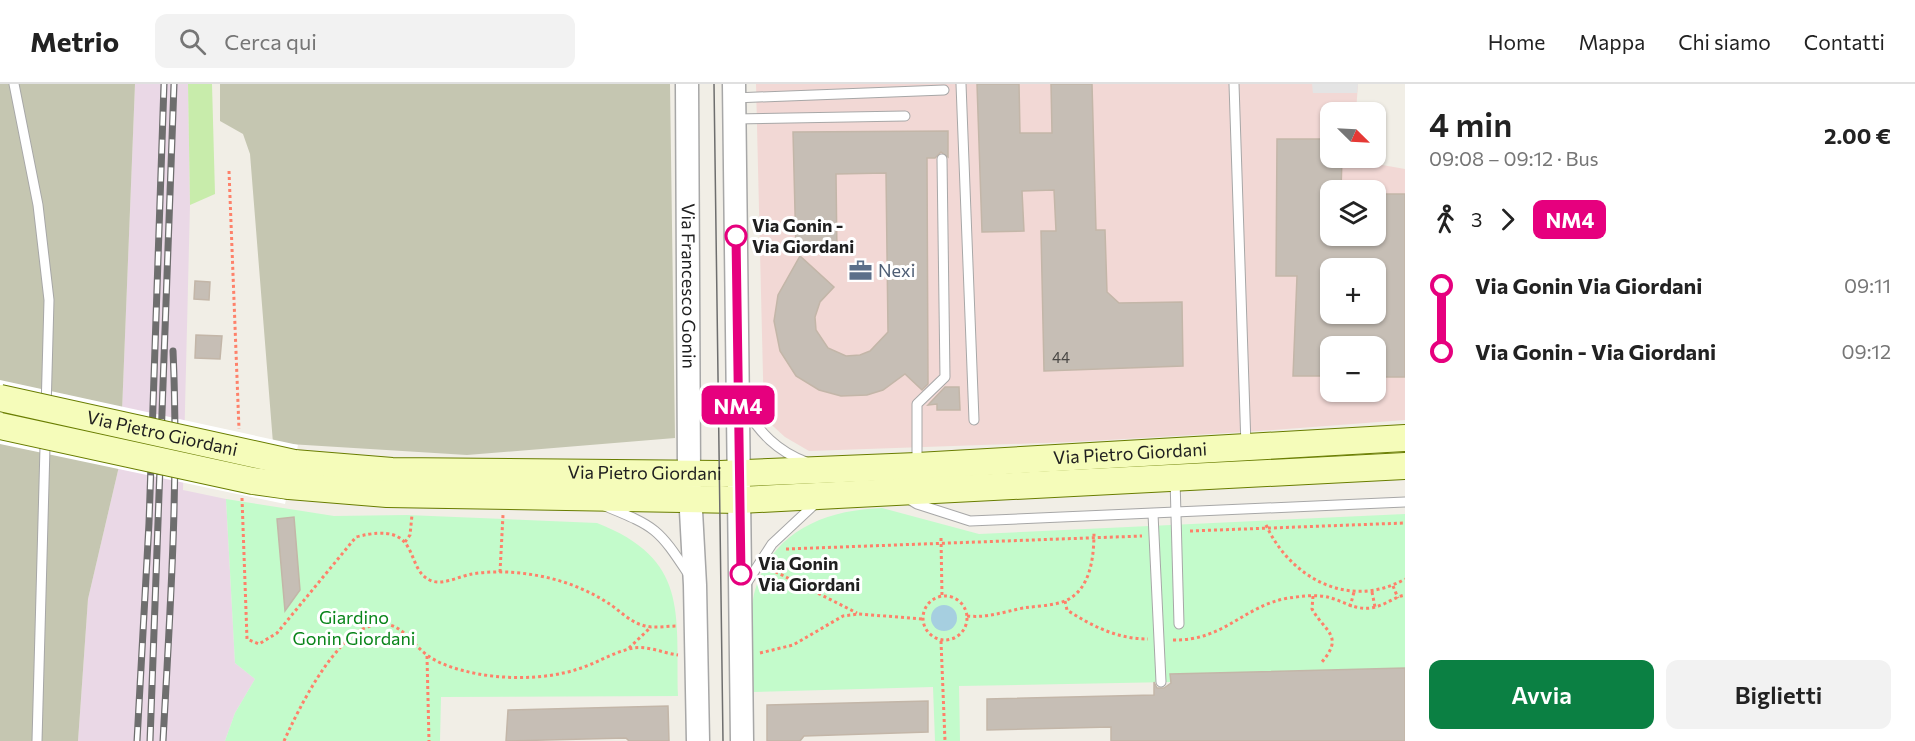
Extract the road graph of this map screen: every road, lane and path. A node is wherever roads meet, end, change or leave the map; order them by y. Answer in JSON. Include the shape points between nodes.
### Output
{"nodes":[{"id":1,"x":14,"y":84,"type":"edge"},
{"id":2,"x":687,"y":84,"type":"edge"},
{"id":3,"x":961,"y":84,"type":"edge"},
{"id":4,"x":1234,"y":84,"type":"edge"},
{"id":5,"x":944,"y":90,"type":"dead end"},
{"id":6,"x":734,"y":100,"type":"edge"},
{"id":7,"x":905,"y":116,"type":"dead end"},
{"id":8,"x":942,"y":159,"type":"dead end"},
{"id":9,"x":738,"y":397,"type":"junction"},
{"id":10,"x":0,"y":398,"type":"edge"},
{"id":11,"x":974,"y":420,"type":"dead end"},
{"id":12,"x":0,"y":426,"type":"edge"},
{"id":13,"x":1405,"y":438,"type":"edge"},
{"id":14,"x":1246,"y":448,"type":"junction"},
{"id":15,"x":917,"y":466,"type":"junction"},
{"id":16,"x":1405,"y":466,"type":"edge"},
{"id":17,"x":825,"y":469,"type":"junction"},
{"id":18,"x":739,"y":473,"type":"junction"},
{"id":19,"x":291,"y":474,"type":"junction"},
{"id":20,"x":688,"y":474,"type":"junction"},
{"id":21,"x":1175,"y":478,"type":"junction"},
{"id":22,"x":900,"y":494,"type":"junction"},
{"id":23,"x":823,"y":497,"type":"junction"},
{"id":24,"x":589,"y":499,"type":"junction"},
{"id":25,"x":689,"y":500,"type":"junction"},
{"id":26,"x":740,"y":500,"type":"junction"},
{"id":27,"x":1405,"y":502,"type":"edge"},
{"id":28,"x":412,"y":507,"type":"dead end"},
{"id":29,"x":504,"y":511,"type":"dead end"},
{"id":30,"x":1175,"y":513,"type":"junction"},
{"id":31,"x":1153,"y":514,"type":"junction"},
{"id":32,"x":1405,"y":523,"type":"edge"},
{"id":33,"x":1266,"y":526,"type":"junction"},
{"id":34,"x":1094,"y":531,"type":"dead end"},
{"id":35,"x":1191,"y":531,"type":"dead end"},
{"id":36,"x":1145,"y":536,"type":"dead end"},
{"id":37,"x":1094,"y":537,"type":"junction"},
{"id":38,"x":941,"y":538,"type":"dead end"},
{"id":39,"x":405,"y":542,"type":"dead end"},
{"id":40,"x":941,"y":544,"type":"junction"},
{"id":41,"x":788,"y":551,"type":"dead end"},
{"id":42,"x":770,"y":569,"type":"dead end"},
{"id":43,"x":500,"y":572,"type":"dead end"},
{"id":44,"x":1405,"y":579,"type":"edge"},
{"id":45,"x":695,"y":585,"type":"junction"},
{"id":46,"x":1393,"y":585,"type":"junction"},
{"id":47,"x":1334,"y":588,"type":"junction"},
{"id":48,"x":1354,"y":592,"type":"junction"},
{"id":49,"x":1372,"y":592,"type":"junction"},
{"id":50,"x":741,"y":594,"type":"junction"},
{"id":51,"x":1405,"y":595,"type":"edge"},
{"id":52,"x":942,"y":596,"type":"junction"},
{"id":53,"x":1313,"y":596,"type":"junction"},
{"id":54,"x":1330,"y":597,"type":"junction"},
{"id":55,"x":1398,"y":598,"type":"junction"},
{"id":56,"x":1065,"y":601,"type":"junction"},
{"id":57,"x":1350,"y":607,"type":"junction"},
{"id":58,"x":1375,"y":607,"type":"junction"},
{"id":59,"x":859,"y":614,"type":"junction"},
{"id":60,"x":967,"y":616,"type":"junction"},
{"id":61,"x":923,"y":619,"type":"junction"},
{"id":62,"x":1179,"y":624,"type":"dead end"},
{"id":63,"x":651,"y":627,"type":"dead end"},
{"id":64,"x":1159,"y":639,"type":"junction"},
{"id":65,"x":941,"y":640,"type":"junction"},
{"id":66,"x":629,"y":648,"type":"junction"},
{"id":67,"x":755,"y":654,"type":"dead end"},
{"id":68,"x":427,"y":655,"type":"junction"},
{"id":69,"x":680,"y":655,"type":"dead end"},
{"id":70,"x":1321,"y":663,"type":"dead end"},
{"id":71,"x":1161,"y":682,"type":"dead end"},
{"id":72,"x":37,"y":741,"type":"edge"},
{"id":73,"x":284,"y":741,"type":"edge"},
{"id":74,"x":429,"y":741,"type":"edge"},
{"id":75,"x":698,"y":741,"type":"edge"},
{"id":76,"x":742,"y":741,"type":"edge"},
{"id":77,"x":945,"y":741,"type":"edge"}],
"edges":[{"from":1,"to":72,"type":"lane","via":[[38,205],[49,300]]},
{"from":2,"to":20,"type":"street","name":"Via Francesco Gonin"},
{"from":3,"to":11,"type":"lane"},
{"from":4,"to":14,"type":"lane"},
{"from":5,"to":6,"type":"lane"},
{"from":6,"to":7,"type":"lane"},
{"from":6,"to":9,"type":"street"},
{"from":8,"to":15,"type":"lane","via":[[945,377],[917,404]]},
{"from":9,"to":17,"type":"lane","via":[[769,441],[791,456]]},
{"from":9,"to":18,"type":"street"},
{"from":10,"to":19,"type":"main road","name":"Via Pietro Giordani","bridge":true},
{"from":12,"to":19,"type":"main road","name":"Via Pietro Giordani","bridge":true,"via":[[253,481]]},
{"from":13,"to":14,"type":"main road","name":"Via Pietro Giordani"},
{"from":14,"to":15,"type":"main road","name":"Via Pietro Giordani"},
{"from":15,"to":17,"type":"main road","name":"Via Pietro Giordani"},
{"from":16,"to":21,"type":"main road","name":"Via Pietro Giordani"},
{"from":17,"to":18,"type":"main road","name":"Via Pietro Giordani"},
{"from":18,"to":20,"type":"main road","name":"Via Pietro Giordani"},
{"from":18,"to":26,"type":"street"},
{"from":19,"to":20,"type":"main road","name":"Via Pietro Giordani"},
{"from":19,"to":24,"type":"main road","name":"Via Pietro Giordani","via":[[345,493]]},
{"from":20,"to":25,"type":"street","name":"Via Francesco Gonin"},
{"from":21,"to":22,"type":"main road","name":"Via Pietro Giordani"},
{"from":21,"to":30,"type":"lane","name":"Via Pietro Giordani"},
{"from":22,"to":23,"type":"main road","name":"Via Pietro Giordani"},
{"from":22,"to":31,"type":"lane","name":"Via Pietro Giordani","via":[[917,504],[970,521]]},
{"from":23,"to":26,"type":"main road","name":"Via Pietro Giordani"},
{"from":23,"to":50,"type":"lane","via":[[772,544]]},
{"from":24,"to":25,"type":"main road","name":"Via Pietro Giordani"},
{"from":24,"to":45,"type":"lane","name":"Via Pietro Giordani","via":[[648,523],[659,532]]},
{"from":25,"to":26,"type":"main road","name":"Via Pietro Giordani"},
{"from":25,"to":45,"type":"street","name":"Via Francesco Gonin"},
{"from":26,"to":50,"type":"street"},
{"from":27,"to":30,"type":"lane","name":"Via Pietro Giordani"},
{"from":28,"to":39,"type":"path","via":[[410,535]]},
{"from":29,"to":43,"type":"path"},
{"from":30,"to":31,"type":"lane","name":"Via Pietro Giordani"},
{"from":30,"to":62,"type":"lane"},
{"from":31,"to":64,"type":"lane"},
{"from":32,"to":33,"type":"path"},
{"from":33,"to":35,"type":"path"},
{"from":33,"to":47,"type":"path","via":[[1298,567]]},
{"from":34,"to":37,"type":"path"},
{"from":36,"to":37,"type":"path"},
{"from":37,"to":40,"type":"path"},
{"from":37,"to":56,"type":"path","via":[[1088,577],[1076,594]]},
{"from":38,"to":40,"type":"path"},
{"from":40,"to":41,"type":"path"},
{"from":40,"to":52,"type":"path"},
{"from":42,"to":59,"type":"path"},
{"from":44,"to":46,"type":"path"},
{"from":45,"to":75,"type":"street","name":"Via Francesco Gonin"},
{"from":46,"to":49,"type":"path"},
{"from":46,"to":55,"type":"path"},
{"from":47,"to":48,"type":"path"},
{"from":47,"to":54,"type":"path"},
{"from":48,"to":49,"type":"path"},
{"from":48,"to":57,"type":"path"},
{"from":49,"to":58,"type":"path"},
{"from":50,"to":76,"type":"street"},
{"from":51,"to":55,"type":"path"},
{"from":52,"to":60,"type":"path","via":[[959,601]]},
{"from":52,"to":61,"type":"path","via":[[928,604]]},
{"from":53,"to":54,"type":"path"},
{"from":53,"to":64,"type":"path","via":[[1268,604],[1216,633],[1187,640]]},
{"from":53,"to":70,"type":"path","via":[[1312,609],[1332,634],[1333,642]]},
{"from":54,"to":57,"type":"path"},
{"from":55,"to":58,"type":"path"},
{"from":56,"to":60,"type":"path","via":[[1000,615]]},
{"from":56,"to":64,"type":"path","via":[[1067,610],[1101,629],[1122,637]]},
{"from":57,"to":58,"type":"path"},
{"from":59,"to":61,"type":"path"},
{"from":59,"to":67,"type":"path","via":[[831,621],[793,645]]},
{"from":60,"to":65,"type":"path","via":[[960,635]]},
{"from":61,"to":65,"type":"path","via":[[928,633]]},
{"from":63,"to":66,"type":"path"},
{"from":64,"to":71,"type":"lane"},
{"from":65,"to":77,"type":"path"},
{"from":66,"to":68,"type":"path","via":[[576,670],[514,677],[465,671]]},
{"from":66,"to":69,"type":"path"},
{"from":68,"to":73,"type":"path","via":[[402,630],[387,625],[357,632],[311,689]]},
{"from":68,"to":74,"type":"path"}]}
